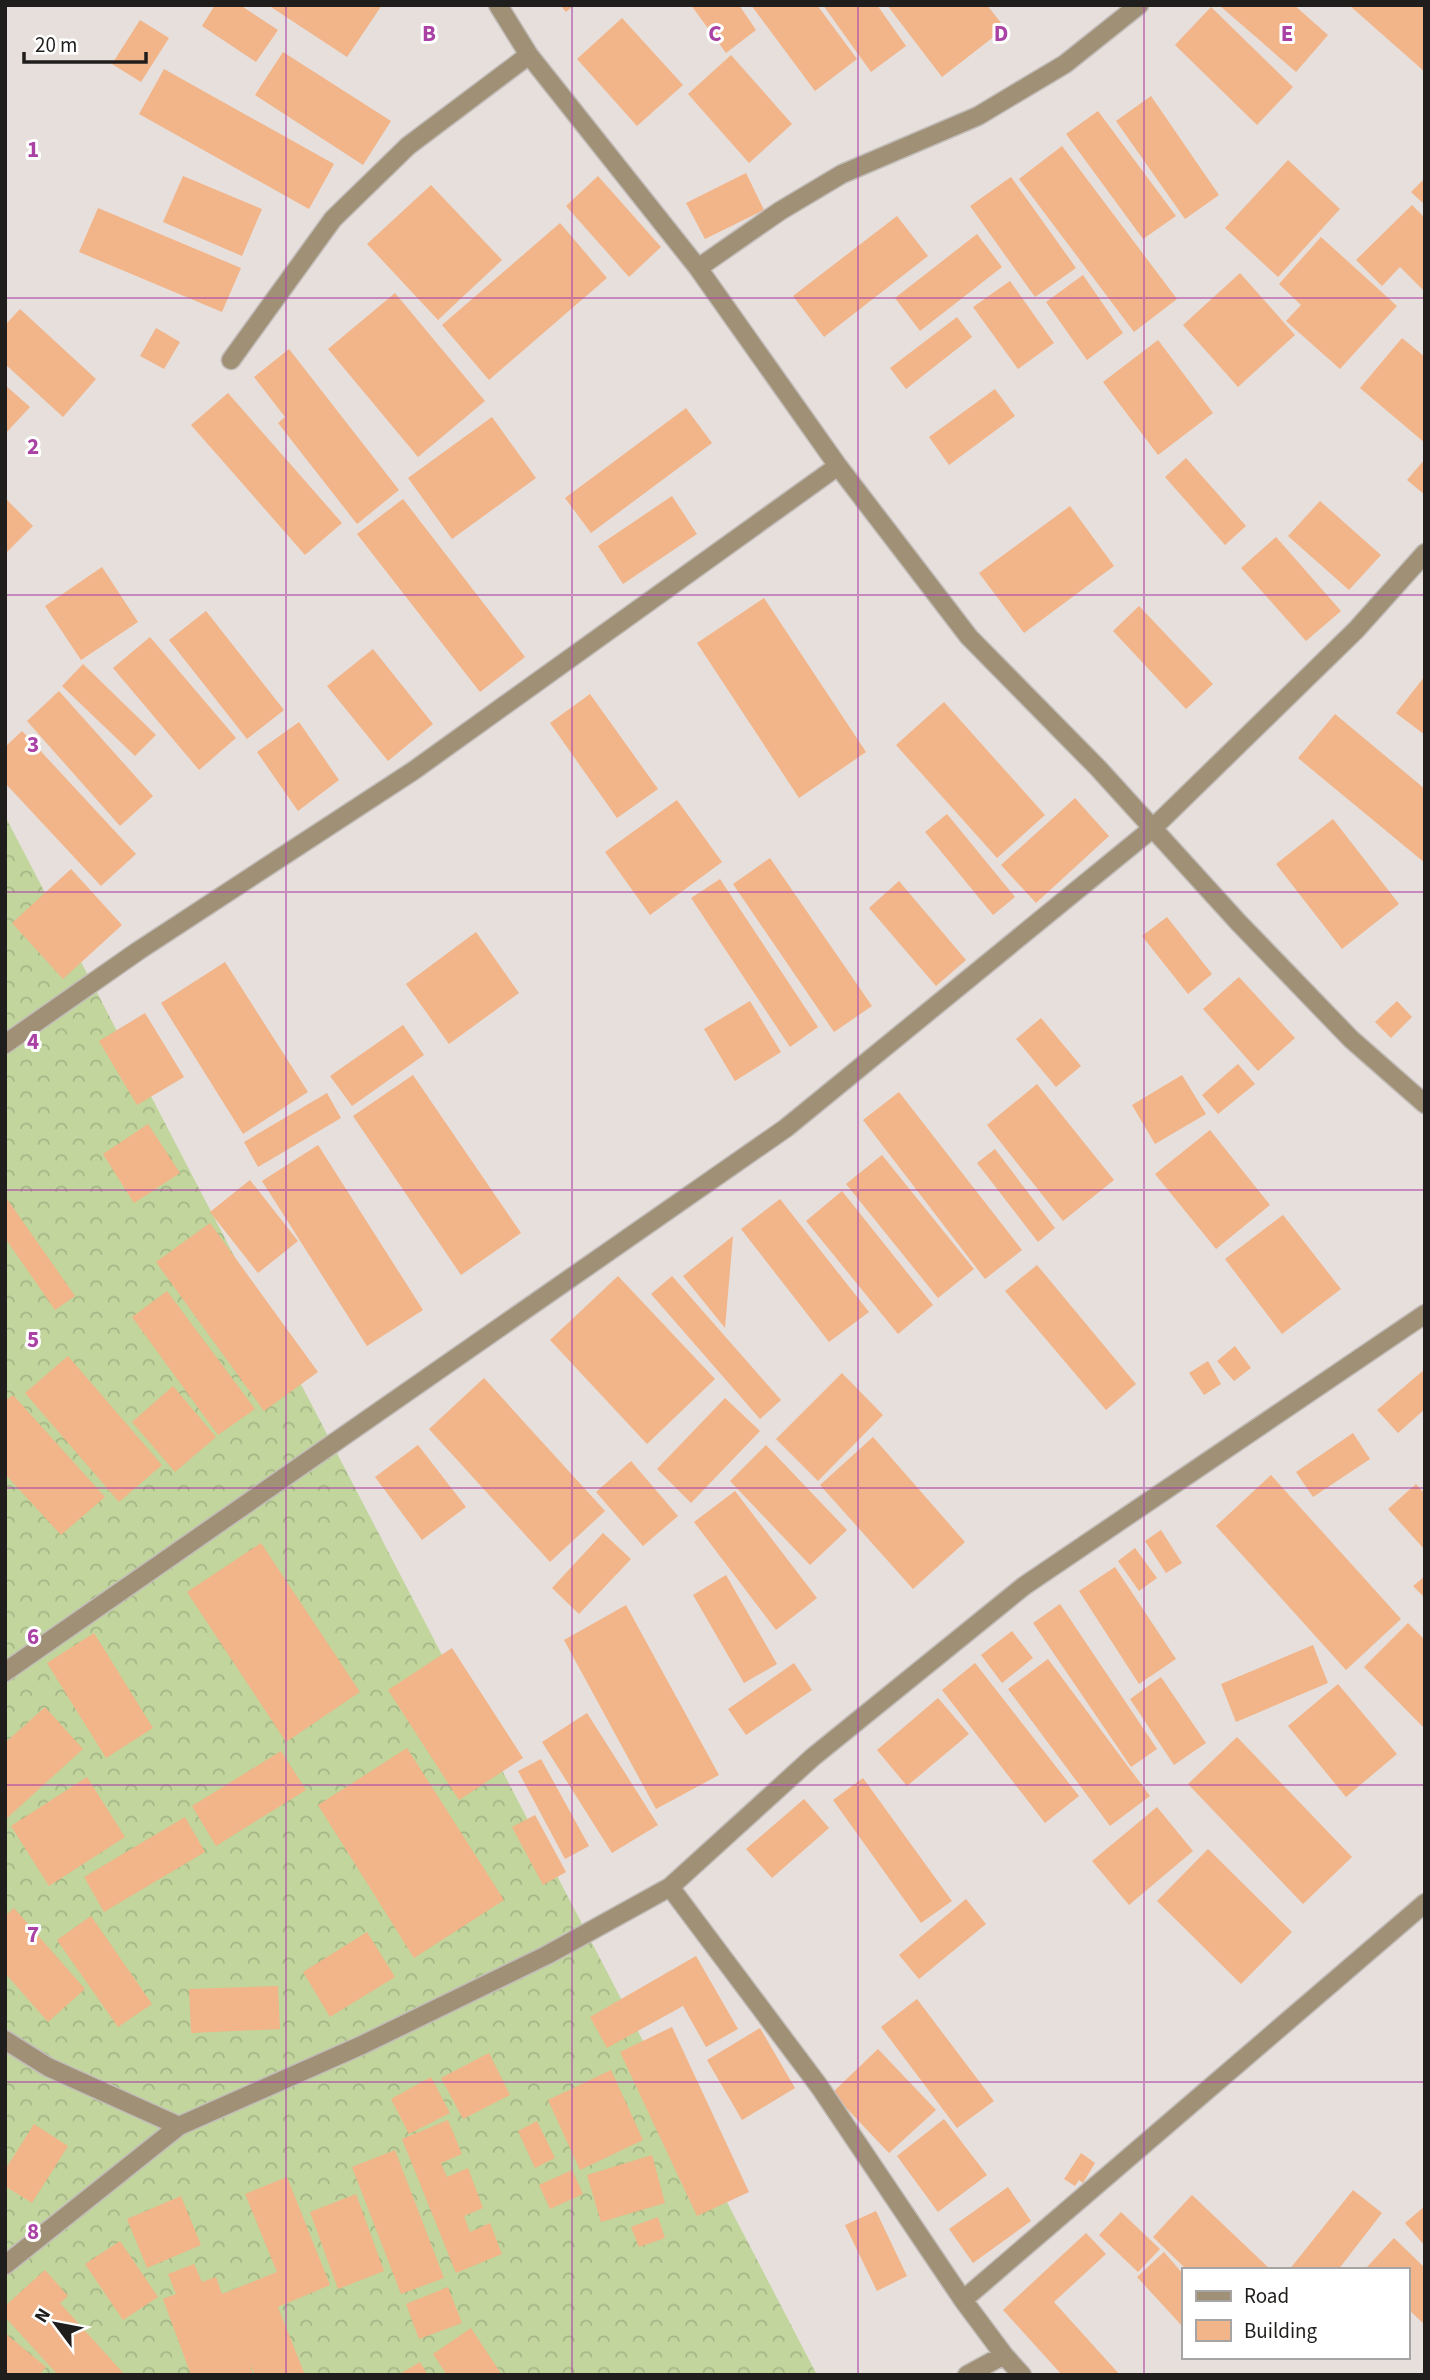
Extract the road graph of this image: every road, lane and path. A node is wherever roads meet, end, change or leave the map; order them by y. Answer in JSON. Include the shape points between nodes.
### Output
{"nodes":[{"id":1,"x":498,"y":5,"type":"edge"},
{"id":2,"x":1139,"y":5,"type":"edge"},
{"id":3,"x":528,"y":55,"type":"junction"},
{"id":4,"x":698,"y":268,"type":"junction"},
{"id":5,"x":231,"y":360,"type":"dead end"},
{"id":6,"x":838,"y":466,"type":"junction"},
{"id":7,"x":1425,"y":552,"type":"edge"},
{"id":8,"x":1153,"y":828,"type":"junction"},
{"id":9,"x":5,"y":1044,"type":"edge"},
{"id":10,"x":1425,"y":1104,"type":"edge"},
{"id":11,"x":1425,"y":1314,"type":"edge"},
{"id":12,"x":5,"y":1672,"type":"edge"},
{"id":13,"x":670,"y":1887,"type":"junction"},
{"id":14,"x":1425,"y":1903,"type":"edge"},
{"id":15,"x":5,"y":2040,"type":"edge"},
{"id":16,"x":179,"y":2126,"type":"junction"},
{"id":17,"x":5,"y":2266,"type":"edge"},
{"id":18,"x":963,"y":2300,"type":"junction"},
{"id":19,"x":1004,"y":2356,"type":"junction"},
{"id":20,"x":967,"y":2375,"type":"edge"},
{"id":21,"x":1022,"y":2375,"type":"edge"}],
"edges":[{"from":1,"to":3,"type":"street"},
{"from":2,"to":4,"type":"street","via":[[1065,64],[989,110],[842,174]]},
{"from":3,"to":4,"type":"street"},
{"from":3,"to":5,"type":"street","via":[[408,146],[333,219]]},
{"from":4,"to":6,"type":"street"},
{"from":6,"to":8,"type":"street","via":[[969,637]]},
{"from":6,"to":9,"type":"street","via":[[412,771]]},
{"from":7,"to":8,"type":"street","via":[[1356,629]]},
{"from":8,"to":10,"type":"street","via":[[1351,1039]]},
{"from":8,"to":12,"type":"street","via":[[786,1128]]},
{"from":11,"to":13,"type":"street","via":[[1024,1586],[813,1757]]},
{"from":13,"to":16,"type":"street","via":[[535,1961]]},
{"from":13,"to":18,"type":"street","via":[[819,2087]]},
{"from":14,"to":18,"type":"street"},
{"from":15,"to":16,"type":"street","via":[[48,2067]]},
{"from":16,"to":17,"type":"street"},
{"from":18,"to":19,"type":"street"},
{"from":19,"to":20,"type":"street"},
{"from":19,"to":21,"type":"street"}]}
